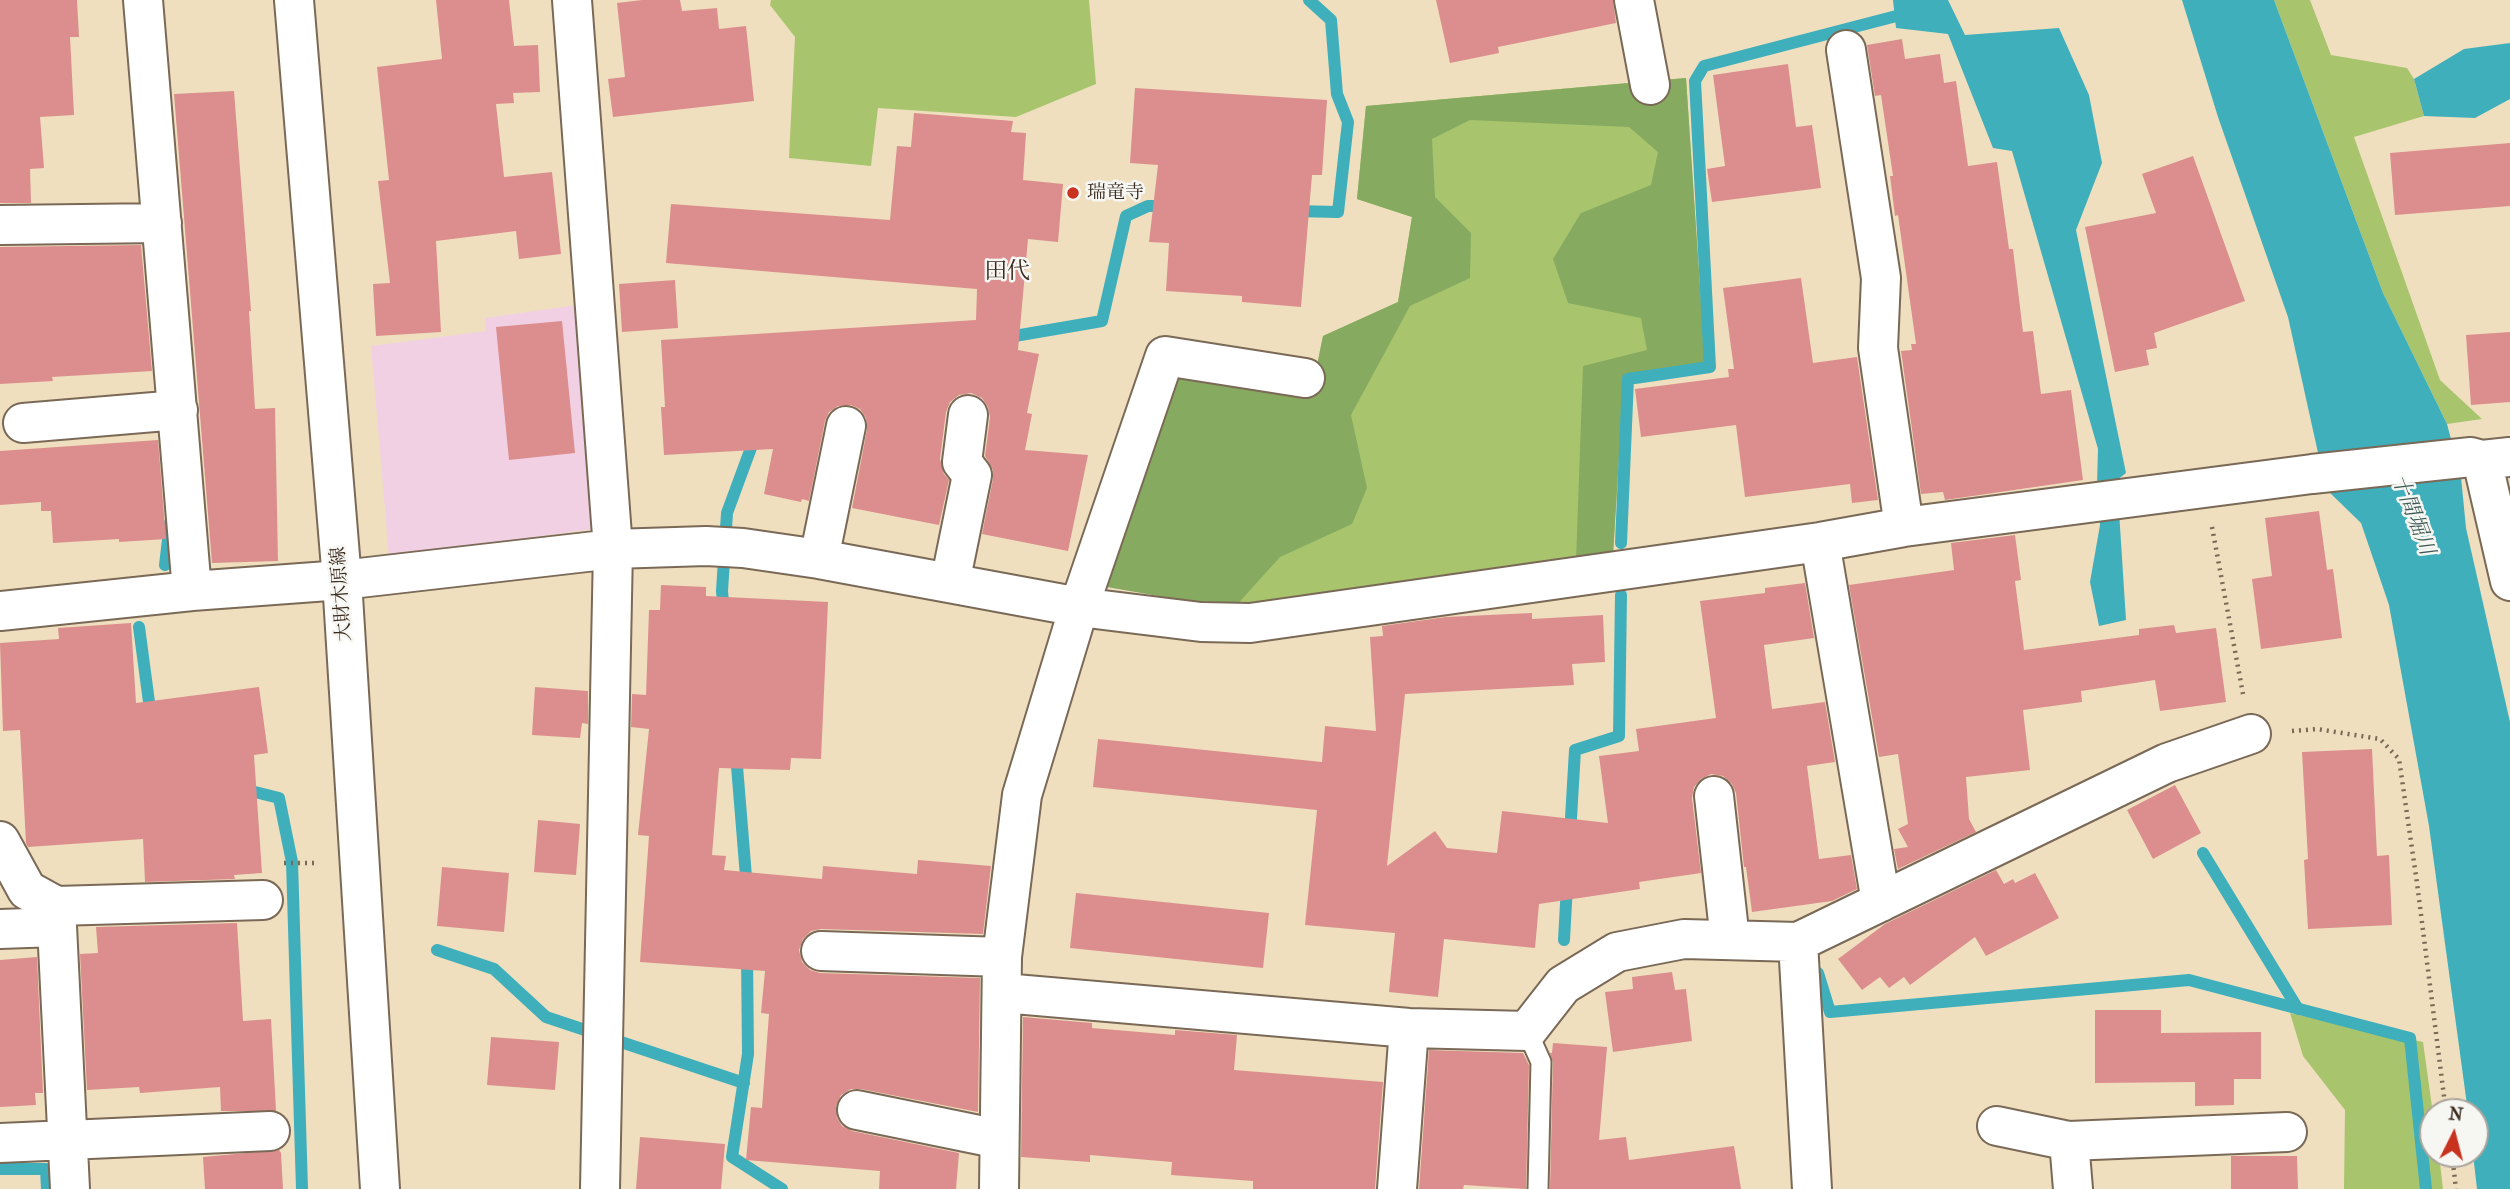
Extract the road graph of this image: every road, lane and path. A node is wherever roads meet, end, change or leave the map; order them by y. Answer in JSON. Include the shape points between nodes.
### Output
{"nodes":[{"id":1,"x":143,"y":0,"type":"edge"},
{"id":2,"x":294,"y":0,"type":"edge"},
{"id":3,"x":572,"y":0,"type":"edge"},
{"id":4,"x":1634,"y":0,"type":"edge"},
{"id":5,"x":1846,"y":50,"type":"dead end"},
{"id":6,"x":1650,"y":85,"type":"dead end"},
{"id":7,"x":162,"y":223,"type":"junction"},
{"id":8,"x":0,"y":225,"type":"edge"},
{"id":9,"x":1305,"y":377,"type":"dead end"},
{"id":10,"x":178,"y":410,"type":"junction"},
{"id":11,"x":968,"y":415,"type":"dead end"},
{"id":12,"x":23,"y":423,"type":"dead end"},
{"id":13,"x":846,"y":426,"type":"dead end"},
{"id":14,"x":2488,"y":458,"type":"edge"},
{"id":15,"x":2205,"y":488,"type":"junction"},
{"id":16,"x":1905,"y":527,"type":"junction"},
{"id":17,"x":1820,"y":542,"type":"junction"},
{"id":18,"x":613,"y":549,"type":"junction"},
{"id":19,"x":819,"y":559,"type":"junction"},
{"id":20,"x":342,"y":580,"type":"junction"},
{"id":21,"x":2510,"y":582,"type":"edge"},
{"id":22,"x":950,"y":583,"type":"junction"},
{"id":23,"x":192,"y":590,"type":"junction"},
{"id":24,"x":1079,"y":607,"type":"junction"},
{"id":25,"x":0,"y":611,"type":"edge"},
{"id":26,"x":2250,"y":734,"type":"junction"},
{"id":27,"x":1714,"y":796,"type":"dead end"},
{"id":28,"x":0,"y":841,"type":"edge"},
{"id":29,"x":272,"y":863,"type":"dead end"},
{"id":30,"x":314,"y":863,"type":"dead end"},
{"id":31,"x":263,"y":900,"type":"dead end"},
{"id":32,"x":1881,"y":902,"type":"junction"},
{"id":33,"x":56,"y":917,"type":"junction"},
{"id":34,"x":0,"y":929,"type":"edge"},
{"id":35,"x":1730,"y":940,"type":"junction"},
{"id":36,"x":1798,"y":942,"type":"junction"},
{"id":37,"x":821,"y":951,"type":"dead end"},
{"id":38,"x":1002,"y":975,"type":"junction"},
{"id":39,"x":1409,"y":1028,"type":"junction"},
{"id":40,"x":1527,"y":1031,"type":"junction"},
{"id":41,"x":2444,"y":1098,"type":"edge"},
{"id":42,"x":857,"y":1110,"type":"dead end"},
{"id":43,"x":1997,"y":1126,"type":"dead end"},
{"id":44,"x":271,"y":1131,"type":"dead end"},
{"id":45,"x":2287,"y":1132,"type":"dead end"},
{"id":46,"x":999,"y":1139,"type":"junction"},
{"id":47,"x":68,"y":1140,"type":"junction"},
{"id":48,"x":2068,"y":1141,"type":"junction"},
{"id":49,"x":0,"y":1143,"type":"edge"},
{"id":50,"x":2454,"y":1168,"type":"edge"},
{"id":51,"x":70,"y":1189,"type":"edge"},
{"id":52,"x":380,"y":1189,"type":"edge"},
{"id":53,"x":600,"y":1189,"type":"edge"},
{"id":54,"x":999,"y":1189,"type":"edge"},
{"id":55,"x":1397,"y":1189,"type":"edge"},
{"id":56,"x":1538,"y":1189,"type":"edge"},
{"id":57,"x":1812,"y":1189,"type":"edge"},
{"id":58,"x":2073,"y":1189,"type":"edge"},
{"id":59,"x":2456,"y":1189,"type":"edge"}],
"edges":[{"from":1,"to":7,"type":"street"},
{"from":2,"to":20,"type":"street","name":"大財木原線"},
{"from":3,"to":18,"type":"street"},
{"from":4,"to":6,"type":"street"},
{"from":5,"to":16,"type":"street","via":[[1881,278],[1878,348]]},
{"from":7,"to":8,"type":"street"},
{"from":7,"to":10,"type":"street"},
{"from":9,"to":24,"type":"street","via":[[1165,356]]},
{"from":10,"to":12,"type":"street"},
{"from":10,"to":23,"type":"street"},
{"from":11,"to":22,"type":"street","via":[[962,462],[972,475]]},
{"from":13,"to":19,"type":"street"},
{"from":14,"to":15,"type":"street"},
{"from":14,"to":21,"type":"street"},
{"from":15,"to":16,"type":"street"},
{"from":15,"to":26,"type":"path"},
{"from":16,"to":17,"type":"street"},
{"from":17,"to":24,"type":"street","via":[[1251,623],[1201,622]]},
{"from":17,"to":32,"type":"street"},
{"from":18,"to":19,"type":"street","via":[[706,546]]},
{"from":18,"to":20,"type":"street"},
{"from":18,"to":53,"type":"street"},
{"from":19,"to":22,"type":"street"},
{"from":20,"to":23,"type":"street"},
{"from":20,"to":52,"type":"street","name":"大財木原線"},
{"from":22,"to":24,"type":"street"},
{"from":23,"to":25,"type":"street"},
{"from":24,"to":38,"type":"street","via":[[1022,795]]},
{"from":26,"to":32,"type":"street","via":[[2167,763]]},
{"from":26,"to":41,"type":"path","via":[[2329,731],[2380,740],[2399,759]]},
{"from":27,"to":35,"type":"street"},
{"from":28,"to":33,"type":"street","via":[[27,890]]},
{"from":29,"to":30,"type":"path"},
{"from":31,"to":33,"type":"street"},
{"from":32,"to":36,"type":"street"},
{"from":33,"to":34,"type":"street"},
{"from":33,"to":47,"type":"street"},
{"from":35,"to":36,"type":"street"},
{"from":35,"to":40,"type":"street","via":[[1684,939],[1617,952],[1563,985]]},
{"from":36,"to":57,"type":"street"},
{"from":37,"to":38,"type":"street"},
{"from":38,"to":39,"type":"street"},
{"from":38,"to":46,"type":"street"},
{"from":39,"to":40,"type":"street"},
{"from":39,"to":55,"type":"street"},
{"from":40,"to":56,"type":"lane","via":[[1541,1062]]},
{"from":42,"to":46,"type":"street"},
{"from":43,"to":48,"type":"street"},
{"from":44,"to":47,"type":"street"},
{"from":45,"to":48,"type":"street"},
{"from":46,"to":54,"type":"street"},
{"from":47,"to":49,"type":"street"},
{"from":47,"to":51,"type":"street"},
{"from":48,"to":58,"type":"street"},
{"from":50,"to":59,"type":"path"}]}
